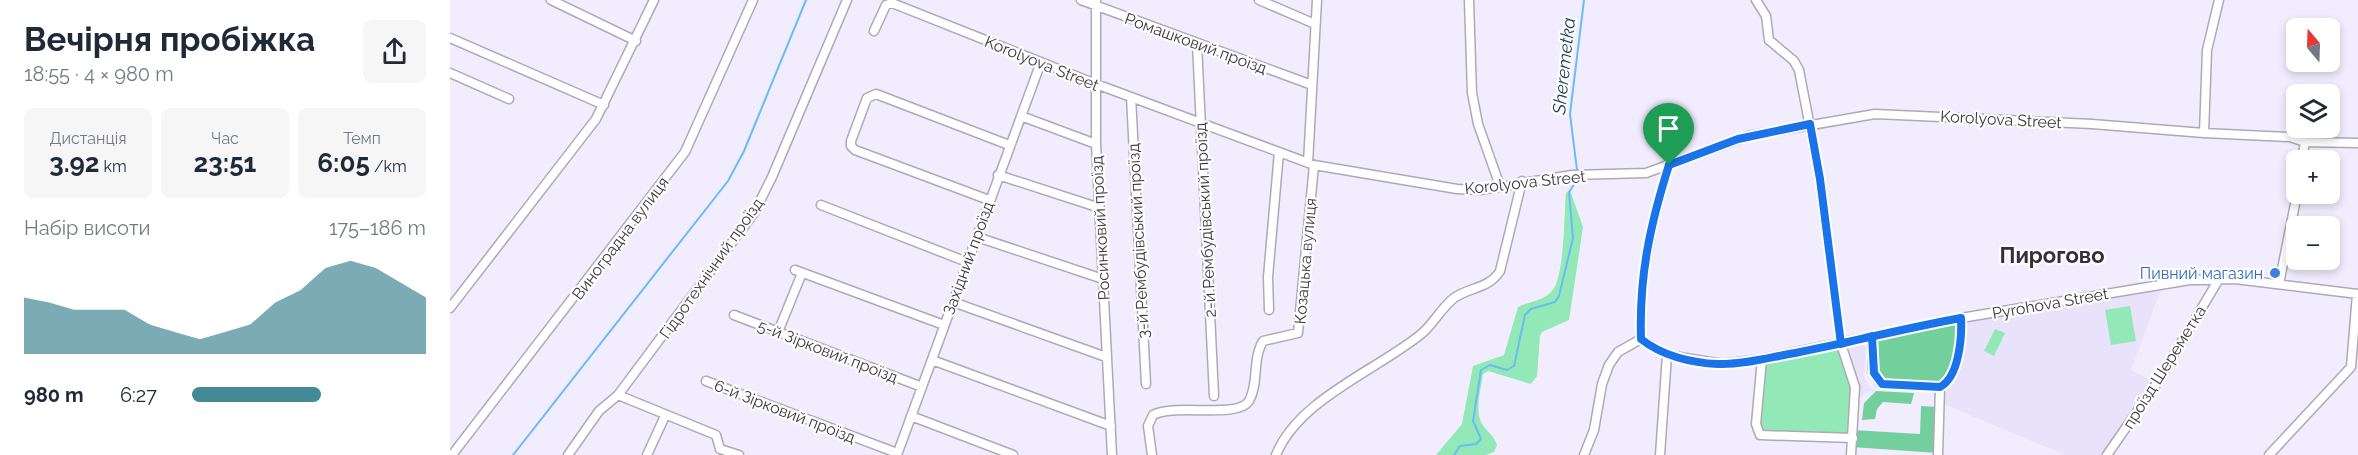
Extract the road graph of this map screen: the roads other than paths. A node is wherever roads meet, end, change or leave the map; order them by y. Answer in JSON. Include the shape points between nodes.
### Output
{"nodes":[{"id":1,"x":551,"y":0,"type":"edge"},
{"id":2,"x":654,"y":0,"type":"edge"},
{"id":3,"x":753,"y":0,"type":"edge"},
{"id":4,"x":847,"y":0,"type":"edge"},
{"id":5,"x":1081,"y":0,"type":"edge"},
{"id":6,"x":1259,"y":0,"type":"edge"},
{"id":7,"x":1317,"y":0,"type":"edge"},
{"id":8,"x":1469,"y":0,"type":"edge"},
{"id":9,"x":1756,"y":0,"type":"edge"},
{"id":10,"x":2219,"y":0,"type":"edge"},
{"id":11,"x":1096,"y":3,"type":"edge"},
{"id":12,"x":1315,"y":24,"type":"junction"},
{"id":13,"x":874,"y":31,"type":"dead end"},
{"id":14,"x":450,"y":38,"type":"edge"},
{"id":15,"x":636,"y":41,"type":"junction"},
{"id":16,"x":1197,"y":44,"type":"junction"},
{"id":17,"x":1041,"y":62,"type":"junction"},
{"id":18,"x":450,"y":74,"type":"edge"},
{"id":19,"x":1096,"y":84,"type":"junction"},
{"id":20,"x":1312,"y":85,"type":"junction"},
{"id":21,"x":1131,"y":97,"type":"junction"},
{"id":22,"x":509,"y":99,"type":"dead end"},
{"id":23,"x":604,"y":105,"type":"junction"},
{"id":24,"x":1021,"y":116,"type":"junction"},
{"id":25,"x":1201,"y":122,"type":"junction"},
{"id":26,"x":1810,"y":124,"type":"junction"},
{"id":27,"x":2204,"y":133,"type":"junction"},
{"id":28,"x":2305,"y":141,"type":"junction"},
{"id":29,"x":2358,"y":142,"type":"edge"},
{"id":30,"x":1096,"y":144,"type":"junction"},
{"id":31,"x":1009,"y":145,"type":"junction"},
{"id":32,"x":2304,"y":150,"type":"edge"},
{"id":33,"x":1279,"y":152,"type":"junction"},
{"id":34,"x":1311,"y":164,"type":"junction"},
{"id":35,"x":1669,"y":165,"type":"junction"},
{"id":36,"x":998,"y":175,"type":"junction"},
{"id":37,"x":1522,"y":181,"type":"junction"},
{"id":38,"x":1500,"y":186,"type":"junction"},
{"id":39,"x":989,"y":200,"type":"junction"},
{"id":40,"x":2295,"y":204,"type":"edge"},
{"id":41,"x":821,"y":206,"type":"dead end"},
{"id":42,"x":1100,"y":208,"type":"junction"},
{"id":43,"x":977,"y":237,"type":"junction"},
{"id":44,"x":967,"y":262,"type":"junction"},
{"id":45,"x":1103,"y":279,"type":"junction"},
{"id":46,"x":2219,"y":279,"type":"junction"},
{"id":47,"x":2279,"y":284,"type":"junction"},
{"id":48,"x":2358,"y":294,"type":"edge"},
{"id":49,"x":953,"y":302,"type":"junction"},
{"id":50,"x":450,"y":308,"type":"edge"},
{"id":51,"x":1269,"y":310,"type":"dead end"},
{"id":52,"x":734,"y":315,"type":"dead end"},
{"id":53,"x":1961,"y":318,"type":"junction"},
{"id":54,"x":944,"y":326,"type":"junction"},
{"id":55,"x":778,"y":332,"type":"junction"},
{"id":56,"x":1872,"y":336,"type":"junction"},
{"id":57,"x":1641,"y":339,"type":"junction"},
{"id":58,"x":1841,"y":344,"type":"junction"},
{"id":59,"x":1667,"y":355,"type":"junction"},
{"id":60,"x":1106,"y":357,"type":"junction"},
{"id":61,"x":1762,"y":359,"type":"junction"},
{"id":62,"x":932,"y":360,"type":"junction"},
{"id":63,"x":706,"y":381,"type":"dead end"},
{"id":64,"x":1146,"y":384,"type":"dead end"},
{"id":65,"x":922,"y":387,"type":"junction"},
{"id":66,"x":1940,"y":387,"type":"junction"},
{"id":67,"x":618,"y":395,"type":"junction"},
{"id":68,"x":1214,"y":396,"type":"dead end"},
{"id":69,"x":665,"y":416,"type":"junction"},
{"id":70,"x":911,"y":416,"type":"junction"},
{"id":71,"x":1111,"y":426,"type":"junction"},
{"id":72,"x":1853,"y":438,"type":"junction"},
{"id":73,"x":718,"y":452,"type":"edge"},
{"id":74,"x":897,"y":454,"type":"edge"},
{"id":75,"x":452,"y":455,"type":"edge"},
{"id":76,"x":568,"y":455,"type":"edge"},
{"id":77,"x":647,"y":455,"type":"edge"},
{"id":78,"x":738,"y":455,"type":"edge"},
{"id":79,"x":1014,"y":455,"type":"edge"},
{"id":80,"x":1112,"y":455,"type":"edge"},
{"id":81,"x":1152,"y":455,"type":"edge"},
{"id":82,"x":1276,"y":455,"type":"edge"},
{"id":83,"x":1584,"y":455,"type":"edge"},
{"id":84,"x":1660,"y":455,"type":"edge"},
{"id":85,"x":1851,"y":455,"type":"edge"},
{"id":86,"x":1938,"y":455,"type":"edge"},
{"id":87,"x":2107,"y":455,"type":"edge"},
{"id":88,"x":2269,"y":455,"type":"edge"}],
"edges":[{"from":1,"to":15,"type":"street"},
{"from":2,"to":15,"type":"street"},
{"from":3,"to":75,"type":"street","name":"Виноградна вулиця","via":[[685,152]]},
{"from":4,"to":67,"type":"street","name":"Гідротехнічний проїзд","via":[[759,203]]},
{"from":5,"to":11,"type":"street","name":"Ромашковий проїзд"},
{"from":6,"to":12,"type":"street"},
{"from":7,"to":12,"type":"street","name":"Козацька вулиця"},
{"from":8,"to":38,"type":"street","via":[[1472,93],[1478,124]]},
{"from":9,"to":26,"type":"street","via":[[1766,16],[1771,43],[1798,66]]},
{"from":10,"to":27,"type":"street","via":[[2207,50]]},
{"from":11,"to":16,"type":"street","name":"Ромашковий проїзд"},
{"from":11,"to":19,"type":"street","name":"Росинковий проїзд"},
{"from":12,"to":20,"type":"street","name":"Козацька вулиця"},
{"from":13,"to":17,"type":"street","name":"Korolyova Street","via":[[886,5],[892,3]]},
{"from":14,"to":23,"type":"street"},
{"from":15,"to":23,"type":"street"},
{"from":16,"to":20,"type":"street","name":"Ромашковий проїзд"},
{"from":16,"to":25,"type":"street","name":"2-й Рембудівський проїзд"},
{"from":17,"to":19,"type":"street","name":"Korolyova Street"},
{"from":17,"to":24,"type":"street","name":"Західний проїзд"},
{"from":18,"to":22,"type":"street"},
{"from":19,"to":21,"type":"street","name":"Korolyova Street"},
{"from":19,"to":30,"type":"street","name":"Росинковий проїзд"},
{"from":20,"to":34,"type":"street","name":"Козацька вулиця"},
{"from":21,"to":25,"type":"street","name":"Korolyova Street"},
{"from":21,"to":64,"type":"street","name":"3-й Рембудівський проїзд"},
{"from":23,"to":50,"type":"street"},
{"from":24,"to":30,"type":"street"},
{"from":24,"to":31,"type":"street","name":"Західний проїзд"},
{"from":25,"to":33,"type":"street","name":"Korolyova Street"},
{"from":25,"to":68,"type":"street","name":"2-й Рембудівський проїзд"},
{"from":26,"to":27,"type":"street","name":"Korolyova Street","via":[[1885,113]]},
{"from":26,"to":35,"type":"street","name":"Korolyova Street","via":[[1738,139]]},
{"from":26,"to":58,"type":"street"},
{"from":27,"to":28,"type":"street","name":"Korolyova Street"},
{"from":28,"to":29,"type":"street","name":"Korolyova Street"},
{"from":28,"to":32,"type":"street"},
{"from":30,"to":42,"type":"street","name":"Росинковий проїзд"},
{"from":31,"to":36,"type":"street","name":"Західний проїзд"},
{"from":31,"to":39,"type":"street","via":[[871,95],[851,141],[855,150]]},
{"from":33,"to":34,"type":"street","name":"Korolyova Street"},
{"from":33,"to":51,"type":"street","via":[[1268,277]]},
{"from":34,"to":38,"type":"street","name":"Korolyova Street","via":[[1443,188],[1480,190]]},
{"from":34,"to":81,"type":"street","name":"Козацька вулиця","via":[[1298,333],[1263,341],[1250,399],[1245,405],[1170,410],[1153,415],[1148,426]]},
{"from":35,"to":37,"type":"street","name":"Korolyova Street","via":[[1634,175],[1572,175]]},
{"from":35,"to":57,"type":"street","via":[[1651,223],[1641,303]]},
{"from":36,"to":39,"type":"street","name":"Західний проїзд"},
{"from":36,"to":42,"type":"street"},
{"from":37,"to":38,"type":"street","name":"Korolyova Street"},
{"from":37,"to":82,"type":"street","via":[[1495,279],[1461,293],[1442,307],[1423,333],[1305,414]]},
{"from":39,"to":43,"type":"street","name":"Західний проїзд"},
{"from":40,"to":47,"type":"street"},
{"from":41,"to":44,"type":"street"},
{"from":42,"to":45,"type":"street","name":"Росинковий проїзд"},
{"from":43,"to":44,"type":"street","name":"Західний проїзд"},
{"from":43,"to":45,"type":"street"},
{"from":44,"to":49,"type":"street","name":"Західний проїзд"},
{"from":45,"to":60,"type":"street","name":"Росинковий проїзд"},
{"from":46,"to":47,"type":"street","name":"Pyrohova Street"},
{"from":46,"to":53,"type":"street","name":"Pyrohova Street","via":[[2180,281]]},
{"from":46,"to":87,"type":"street","name":"проїзд Шереметка","via":[[2157,383]]},
{"from":47,"to":48,"type":"street","name":"Pyrohova Street"},
{"from":48,"to":88,"type":"street","via":[[2351,367]]},
{"from":49,"to":54,"type":"street","name":"Західний проїзд"},
{"from":49,"to":60,"type":"street"},
{"from":52,"to":55,"type":"street","name":"5-й Зірковий проїзд"},
{"from":53,"to":56,"type":"street","name":"Pyrohova Street"},
{"from":53,"to":66,"type":"street","via":[[1962,342],[1949,380]]},
{"from":54,"to":55,"type":"street","via":[[799,272]]},
{"from":54,"to":62,"type":"street","name":"Західний проїзд"},
{"from":55,"to":65,"type":"street","name":"5-й Зірковий проїзд"},
{"from":56,"to":58,"type":"street","name":"Pyrohova Street"},
{"from":56,"to":66,"type":"street","via":[[1873,371],[1880,383]]},
{"from":57,"to":59,"type":"street","name":"Pyrohova Street"},
{"from":57,"to":83,"type":"street","via":[[1618,352],[1609,365]]},
{"from":58,"to":61,"type":"street","name":"Pyrohova Street"},
{"from":58,"to":72,"type":"street","via":[[1855,387]]},
{"from":59,"to":61,"type":"street","name":"Pyrohova Street","via":[[1718,364]]},
{"from":59,"to":84,"type":"street"},
{"from":60,"to":71,"type":"street","name":"Росинковий проїзд"},
{"from":61,"to":72,"type":"street","via":[[1756,424],[1760,435]]},
{"from":62,"to":65,"type":"street","name":"Західний проїзд"},
{"from":62,"to":71,"type":"street"},
{"from":63,"to":74,"type":"street","name":"6-й Зірковий проїзд"},
{"from":65,"to":70,"type":"street","name":"Західний проїзд"},
{"from":66,"to":86,"type":"street"},
{"from":67,"to":69,"type":"street"},
{"from":67,"to":76,"type":"street","name":"Гідротехнічний проїзд","via":[[599,411]]},
{"from":69,"to":73,"type":"street","via":[[716,435]]},
{"from":69,"to":77,"type":"street"},
{"from":70,"to":74,"type":"street","name":"Західний проїзд"},
{"from":70,"to":79,"type":"street"},
{"from":71,"to":80,"type":"street","name":"Росинковий проїзд"},
{"from":72,"to":85,"type":"street"},
{"from":73,"to":78,"type":"street"}]}
